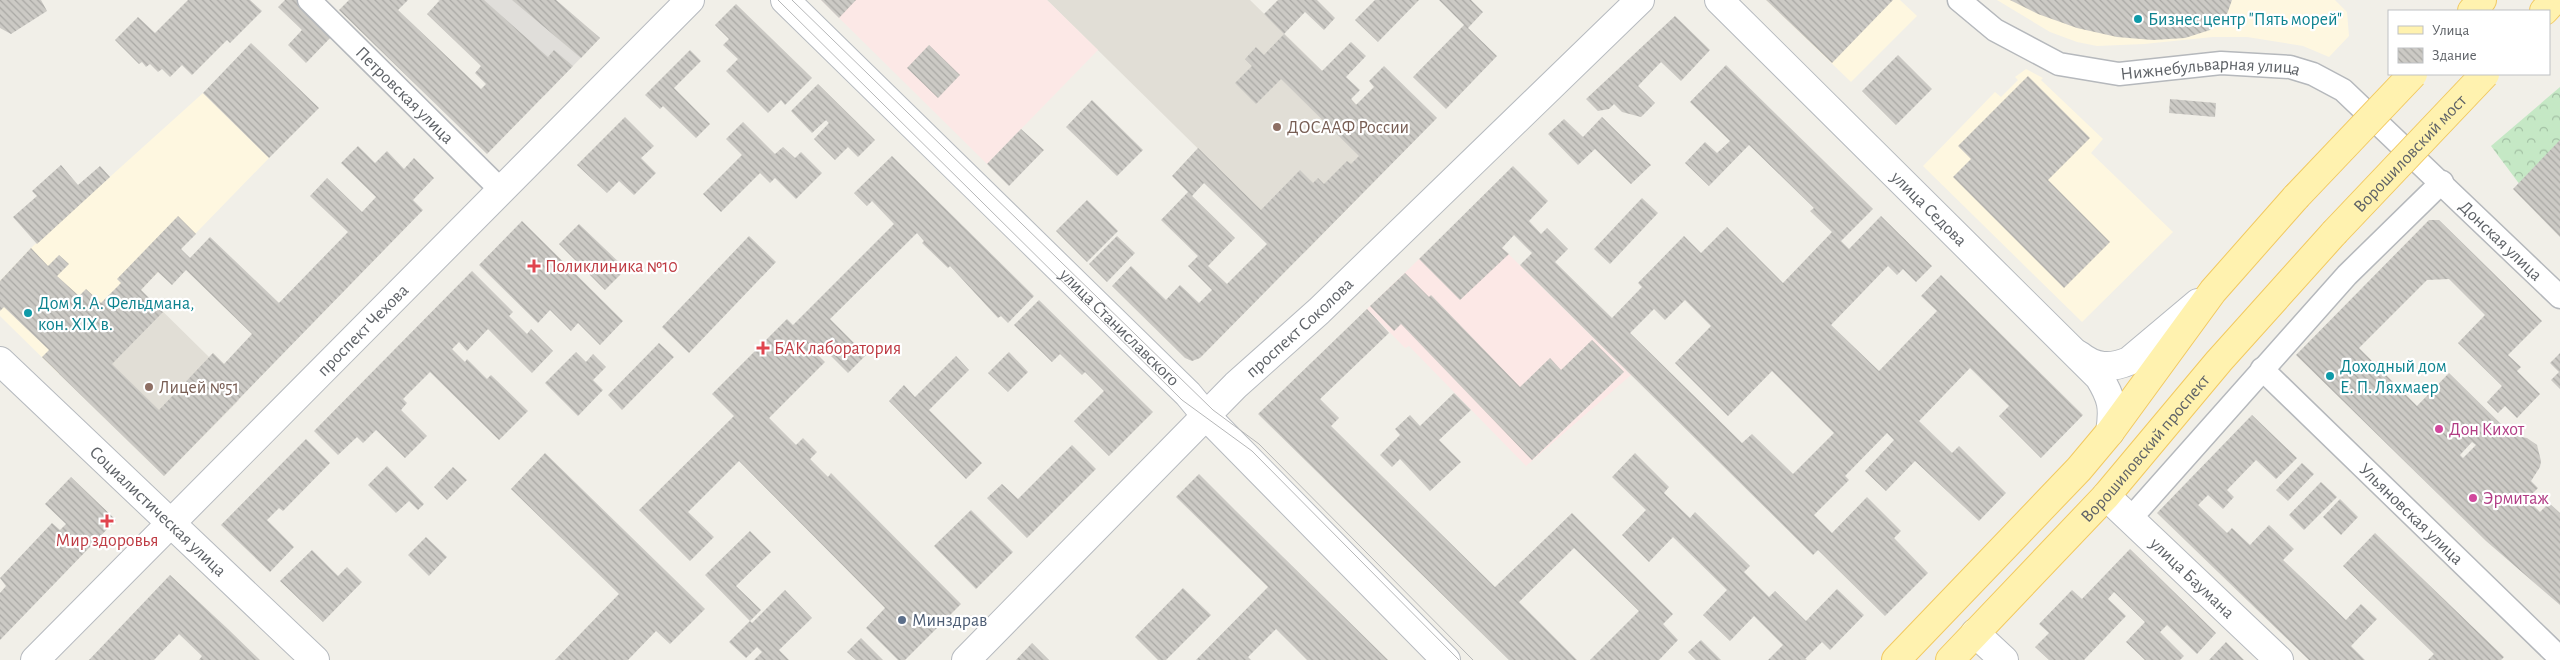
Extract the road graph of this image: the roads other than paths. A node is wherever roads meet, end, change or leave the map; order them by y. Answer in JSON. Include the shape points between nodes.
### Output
{"nodes":[{"id":1,"x":309,"y":0,"type":"edge"},
{"id":2,"x":690,"y":0,"type":"edge"},
{"id":3,"x":785,"y":0,"type":"edge"},
{"id":4,"x":1640,"y":0,"type":"edge"},
{"id":5,"x":1719,"y":0,"type":"edge"},
{"id":6,"x":1959,"y":0,"type":"edge"},
{"id":7,"x":2482,"y":0,"type":"edge"},
{"id":8,"x":2554,"y":0,"type":"edge"},
{"id":9,"x":2473,"y":10,"type":"edge"},
{"id":10,"x":2545,"y":10,"type":"edge"},
{"id":11,"x":2411,"y":75,"type":"edge"},
{"id":12,"x":2484,"y":75,"type":"edge"},
{"id":13,"x":2442,"y":182,"type":"junction"},
{"id":14,"x":501,"y":190,"type":"junction"},
{"id":15,"x":2334,"y":232,"type":"joint"},
{"id":16,"x":2213,"y":291,"type":"junction"},
{"id":17,"x":2560,"y":297,"type":"edge"},
{"id":18,"x":2055,"y":334,"type":"junction"},
{"id":19,"x":0,"y":361,"type":"edge"},
{"id":20,"x":2262,"y":369,"type":"junction"},
{"id":21,"x":1207,"y":417,"type":"junction"},
{"id":22,"x":2110,"y":432,"type":"junction"},
{"id":23,"x":2106,"y":496,"type":"junction"},
{"id":24,"x":2131,"y":518,"type":"junction"},
{"id":25,"x":172,"y":521,"type":"junction"},
{"id":26,"x":1975,"y":632,"type":"junction"},
{"id":27,"x":2560,"y":658,"type":"edge"},
{"id":28,"x":35,"y":660,"type":"edge"},
{"id":29,"x":315,"y":660,"type":"edge"},
{"id":30,"x":966,"y":660,"type":"edge"},
{"id":31,"x":1446,"y":660,"type":"edge"},
{"id":32,"x":1896,"y":660,"type":"edge"},
{"id":33,"x":1950,"y":660,"type":"edge"},
{"id":34,"x":2004,"y":660,"type":"edge"},
{"id":35,"x":2280,"y":660,"type":"edge"}],
"edges":[{"from":1,"to":14,"type":"street","name":"Петровская улица"},
{"from":2,"to":14,"type":"street","name":"проспект Чехова"},
{"from":3,"to":21,"type":"street","name":"улица Станиславского","via":[[1188,394]]},
{"from":4,"to":21,"type":"street","name":"проспект Соколова","via":[[1332,299],[1236,385]]},
{"from":5,"to":18,"type":"street","name":"улица Седова"},
{"from":6,"to":13,"type":"street","name":"Нижнебульварная улица","via":[[1995,30],[2059,64],[2119,74],[2221,63],[2290,67],[2313,74],[2343,90]]},
{"from":7,"to":9,"type":"main road"},
{"from":8,"to":10,"type":"main road"},
{"from":11,"to":16,"type":"main road","name":"Ворошиловский проспект","bridge":true},
{"from":12,"to":15,"type":"main road","name":"Ворошиловский мост","bridge":true},
{"from":13,"to":17,"type":"street","name":"Донская улица"},
{"from":13,"to":20,"type":"street","name":"Ворошиловский проспект","via":[[2347,274]]},
{"from":14,"to":25,"type":"street","name":"проспект Чехова"},
{"from":15,"to":23,"type":"main road","name":"Ворошиловский проспект","via":[[2219,361]]},
{"from":16,"to":18,"type":"street","via":[[2129,361],[2116,366],[2088,363]]},
{"from":16,"to":22,"type":"main road","name":"Ворошиловский проспект"},
{"from":18,"to":22,"type":"street","name":"улица Седова","via":[[2099,377],[2107,391],[2113,411]]},
{"from":19,"to":25,"type":"street","name":"Социалистическая улица"},
{"from":20,"to":24,"type":"street","name":"Ворошиловский проспект"},
{"from":20,"to":27,"type":"street","name":"Ульяновская улица"},
{"from":21,"to":30,"type":"street","name":"проспект Соколова"},
{"from":21,"to":31,"type":"street","name":"улица Станиславского"},
{"from":22,"to":32,"type":"main road","name":"Ворошиловский проспект","via":[[2079,469]]},
{"from":23,"to":24,"type":"street","name":"улица Баумана"},
{"from":23,"to":26,"type":"main road","name":"Ворошиловский проспект"},
{"from":24,"to":35,"type":"street","name":"улица Баумана"},
{"from":25,"to":28,"type":"street","name":"проспект Чехова"},
{"from":25,"to":29,"type":"street","name":"Социалистическая улица"},
{"from":26,"to":33,"type":"main road","name":"Ворошиловский проспект"},
{"from":26,"to":34,"type":"street"}]}
